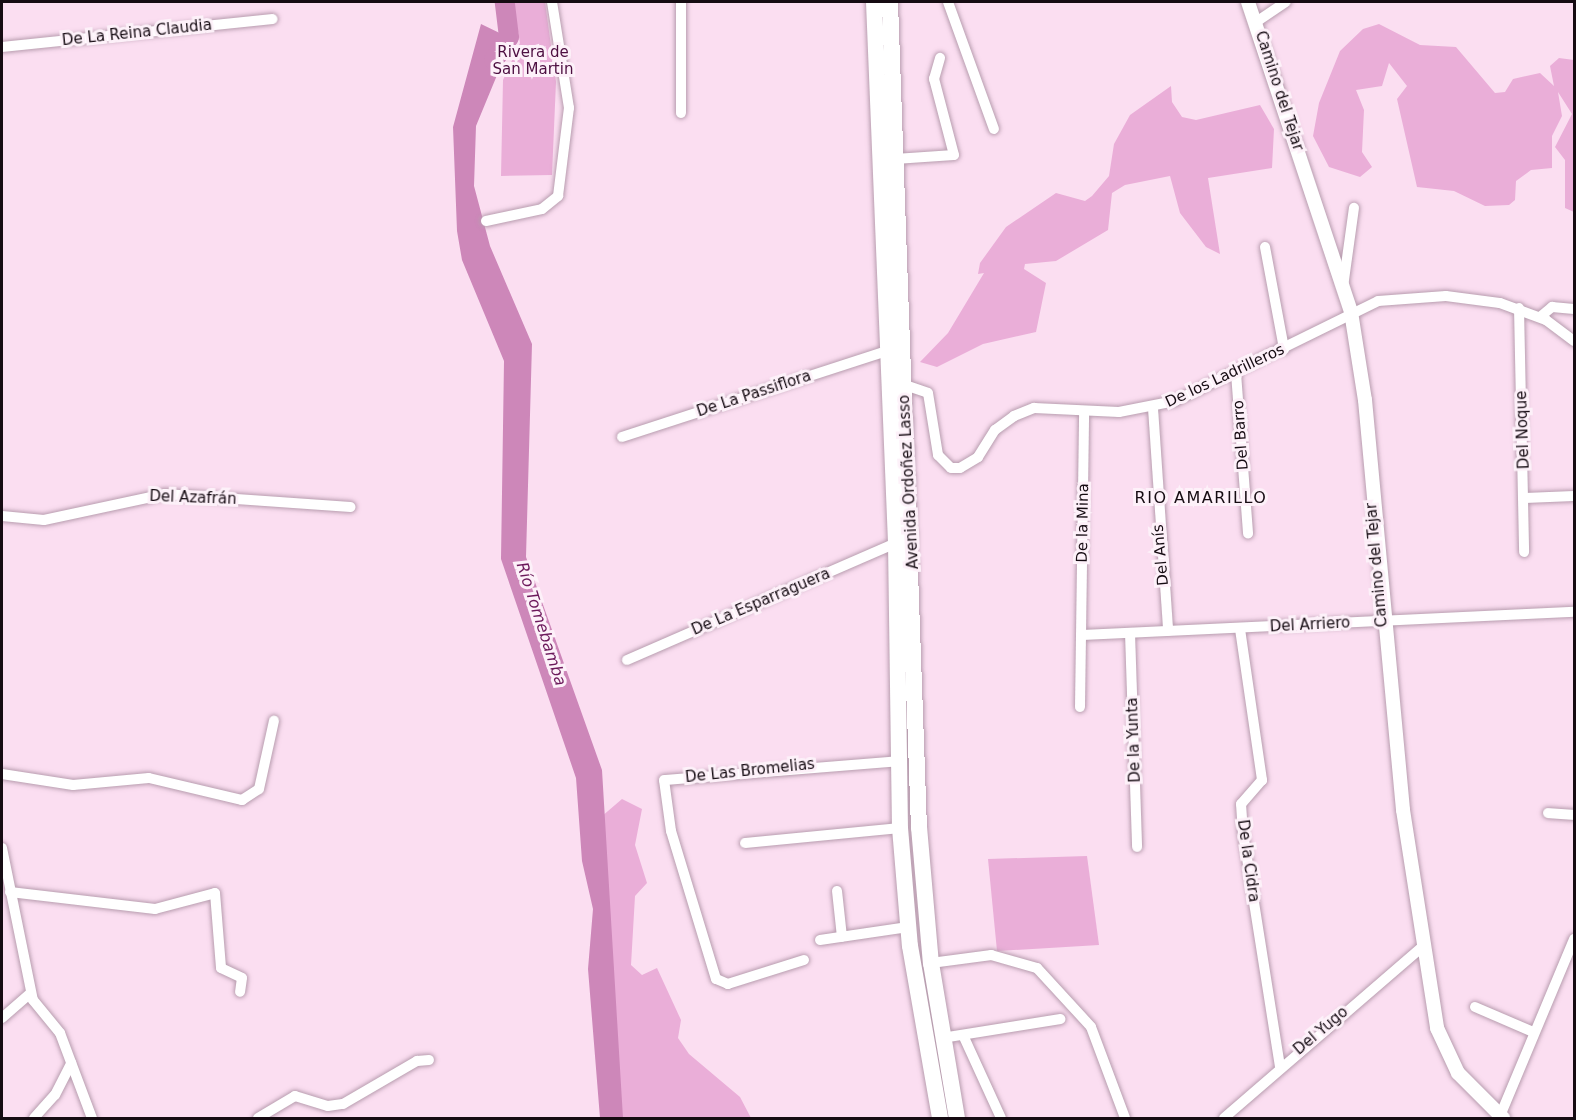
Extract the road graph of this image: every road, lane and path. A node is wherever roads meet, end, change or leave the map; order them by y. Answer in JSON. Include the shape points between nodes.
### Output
{"nodes":[{"id":1,"x":552,"y":2,"type":"edge"},
{"id":2,"x":681,"y":2,"type":"edge"},
{"id":3,"x":874,"y":2,"type":"edge"},
{"id":4,"x":890,"y":2,"type":"edge"},
{"id":5,"x":948,"y":2,"type":"edge"},
{"id":6,"x":1248,"y":2,"type":"edge"},
{"id":7,"x":1287,"y":2,"type":"edge"},
{"id":8,"x":273,"y":19,"type":"dead end"},
{"id":9,"x":1256,"y":22,"type":"junction"},
{"id":10,"x":2,"y":47,"type":"edge"},
{"id":11,"x":940,"y":58,"type":"dead end"},
{"id":12,"x":681,"y":113,"type":"dead end"},
{"id":13,"x":994,"y":129,"type":"dead end"},
{"id":14,"x":895,"y":159,"type":"junction"},
{"id":15,"x":1354,"y":208,"type":"dead end"},
{"id":16,"x":486,"y":221,"type":"dead end"},
{"id":17,"x":1264,"y":247,"type":"dead end"},
{"id":18,"x":1343,"y":287,"type":"junction"},
{"id":19,"x":1519,"y":308,"type":"junction"},
{"id":20,"x":1575,"y":309,"type":"edge"},
{"id":21,"x":1351,"y":312,"type":"junction"},
{"id":22,"x":1540,"y":317,"type":"junction"},
{"id":23,"x":1575,"y":341,"type":"edge"},
{"id":24,"x":1284,"y":349,"type":"junction"},
{"id":25,"x":887,"y":351,"type":"junction"},
{"id":26,"x":1236,"y":373,"type":"junction"},
{"id":27,"x":905,"y":384,"type":"junction"},
{"id":28,"x":1153,"y":408,"type":"junction"},
{"id":29,"x":1084,"y":411,"type":"junction"},
{"id":30,"x":622,"y":437,"type":"dead end"},
{"id":31,"x":1575,"y":496,"type":"edge"},
{"id":32,"x":1525,"y":498,"type":"junction"},
{"id":33,"x":351,"y":507,"type":"dead end"},
{"id":34,"x":2,"y":516,"type":"edge"},
{"id":35,"x":1248,"y":534,"type":"dead end"},
{"id":36,"x":896,"y":543,"type":"junction"},
{"id":37,"x":1524,"y":552,"type":"dead end"},
{"id":38,"x":1575,"y":612,"type":"edge"},
{"id":39,"x":1382,"y":621,"type":"junction"},
{"id":40,"x":1240,"y":628,"type":"junction"},
{"id":41,"x":1168,"y":630,"type":"junction"},
{"id":42,"x":1130,"y":633,"type":"junction"},
{"id":43,"x":1082,"y":635,"type":"junction"},
{"id":44,"x":627,"y":660,"type":"dead end"},
{"id":45,"x":1080,"y":707,"type":"dead end"},
{"id":46,"x":274,"y":721,"type":"dead end"},
{"id":47,"x":899,"y":761,"type":"junction"},
{"id":48,"x":2,"y":774,"type":"edge"},
{"id":49,"x":1548,"y":813,"type":"dead end"},
{"id":50,"x":1575,"y":814,"type":"edge"},
{"id":51,"x":900,"y":828,"type":"junction"},
{"id":52,"x":745,"y":843,"type":"dead end"},
{"id":53,"x":1137,"y":847,"type":"dead end"},
{"id":54,"x":2,"y":848,"type":"edge"},
{"id":55,"x":837,"y":891,"type":"dead end"},
{"id":56,"x":6,"y":894,"type":"edge"},
{"id":57,"x":908,"y":927,"type":"junction"},
{"id":58,"x":842,"y":937,"type":"junction"},
{"id":59,"x":1575,"y":939,"type":"edge"},
{"id":60,"x":820,"y":940,"type":"dead end"},
{"id":61,"x":1421,"y":948,"type":"junction"},
{"id":62,"x":804,"y":960,"type":"dead end"},
{"id":63,"x":931,"y":963,"type":"junction"},
{"id":64,"x":912,"y":966,"type":"junction"},
{"id":65,"x":240,"y":992,"type":"dead end"},
{"id":66,"x":31,"y":993,"type":"junction"},
{"id":67,"x":1475,"y":1007,"type":"dead end"},
{"id":68,"x":2,"y":1018,"type":"edge"},
{"id":69,"x":1060,"y":1019,"type":"dead end"},
{"id":70,"x":1533,"y":1032,"type":"junction"},
{"id":71,"x":963,"y":1035,"type":"junction"},
{"id":72,"x":942,"y":1038,"type":"junction"},
{"id":73,"x":429,"y":1060,"type":"dead end"},
{"id":74,"x":71,"y":1063,"type":"junction"},
{"id":75,"x":1280,"y":1066,"type":"junction"},
{"id":76,"x":1501,"y":1117,"type":"edge"},
{"id":77,"x":34,"y":1119,"type":"edge"},
{"id":78,"x":92,"y":1119,"type":"edge"},
{"id":79,"x":258,"y":1119,"type":"edge"},
{"id":80,"x":940,"y":1119,"type":"edge"},
{"id":81,"x":957,"y":1119,"type":"edge"},
{"id":82,"x":1000,"y":1119,"type":"edge"},
{"id":83,"x":1125,"y":1119,"type":"edge"},
{"id":84,"x":1224,"y":1119,"type":"edge"}],
"edges":[{"from":1,"to":16,"type":"street","via":[[569,108],[558,196],[542,210]]},
{"from":2,"to":12,"type":"street"},
{"from":3,"to":25,"type":"main road","name":"Avenida Ordoñez Lasso"},
{"from":4,"to":14,"type":"main road","name":"Avenida Ordoñez Lasso"},
{"from":5,"to":13,"type":"street"},
{"from":6,"to":9,"type":"street","name":"Camino del Tejar"},
{"from":7,"to":9,"type":"street"},
{"from":8,"to":10,"type":"street","name":"De La Reina Claudia"},
{"from":9,"to":18,"type":"street","name":"Camino del Tejar"},
{"from":11,"to":14,"type":"street","via":[[934,79],[954,155]]},
{"from":14,"to":27,"type":"main road","name":"Avenida Ordoñez Lasso"},
{"from":15,"to":18,"type":"street"},
{"from":17,"to":24,"type":"street"},
{"from":18,"to":21,"type":"street","name":"Camino del Tejar"},
{"from":19,"to":21,"type":"street","name":"De los Ladrilleros","via":[[1410,296]]},
{"from":19,"to":22,"type":"street","name":"De los Ladrilleros"},
{"from":19,"to":32,"type":"street","name":"Del Noque"},
{"from":20,"to":22,"type":"street","via":[[1552,307]]},
{"from":21,"to":24,"type":"street","name":"De los Ladrilleros"},
{"from":21,"to":39,"type":"street","name":"Camino del Tejar","via":[[1365,400]]},
{"from":22,"to":23,"type":"street","name":"De los Ladrilleros"},
{"from":24,"to":26,"type":"street","name":"De los Ladrilleros"},
{"from":25,"to":30,"type":"street","name":"De La Passiflora"},
{"from":25,"to":36,"type":"main road","name":"Avenida Ordoñez Lasso"},
{"from":26,"to":28,"type":"street","name":"De los Ladrilleros"},
{"from":26,"to":35,"type":"street","name":"Del Barro"},
{"from":27,"to":29,"type":"street","name":"De los Ladrilleros","via":[[928,393],[934,448],[951,468],[970,465],[995,430],[1014,416],[1034,408]]},
{"from":27,"to":63,"type":"main road","name":"Avenida Ordoñez Lasso","via":[[919,827]]},
{"from":28,"to":29,"type":"street","name":"De los Ladrilleros"},
{"from":28,"to":41,"type":"street","name":"Del Anís"},
{"from":29,"to":43,"type":"street","name":"De la Mina"},
{"from":31,"to":32,"type":"street"},
{"from":32,"to":37,"type":"street","name":"Del Noque"},
{"from":33,"to":34,"type":"street","name":"Del Azafrán","via":[[165,495],[44,520]]},
{"from":36,"to":44,"type":"street","name":"De La Esparraguera"},
{"from":36,"to":47,"type":"main road","name":"Avenida Ordoñez Lasso"},
{"from":38,"to":39,"type":"street","name":"Del Arriero"},
{"from":39,"to":40,"type":"street","name":"Del Arriero"},
{"from":39,"to":61,"type":"street","name":"Camino del Tejar"},
{"from":40,"to":41,"type":"street","name":"Del Arriero"},
{"from":40,"to":75,"type":"street","name":"De la Cidra","via":[[1262,780],[1241,804],[1243,833]]},
{"from":41,"to":42,"type":"street","name":"Del Arriero"},
{"from":42,"to":43,"type":"street","name":"Del Arriero"},
{"from":42,"to":53,"type":"street","name":"De la Yunta"},
{"from":43,"to":45,"type":"street","name":"De la Mina"},
{"from":46,"to":48,"type":"street","via":[[259,789],[242,800],[149,778],[73,785]]},
{"from":47,"to":51,"type":"main road","name":"Avenida Ordoñez Lasso"},
{"from":47,"to":62,"type":"street","name":"De Las Bromelias","via":[[664,780],[671,831],[716,979],[728,984]]},
{"from":49,"to":50,"type":"street"},
{"from":51,"to":52,"type":"street"},
{"from":51,"to":57,"type":"main road","name":"Avenida Ordoñez Lasso"},
{"from":54,"to":56,"type":"street"},
{"from":55,"to":58,"type":"street"},
{"from":56,"to":65,"type":"street","via":[[154,909],[215,893],[221,968],[242,978]]},
{"from":56,"to":66,"type":"street","via":[[12,905]]},
{"from":57,"to":58,"type":"street"},
{"from":57,"to":64,"type":"main road","name":"Avenida Ordoñez Lasso"},
{"from":58,"to":60,"type":"street"},
{"from":59,"to":70,"type":"street"},
{"from":61,"to":75,"type":"street","name":"Del Yugo"},
{"from":61,"to":76,"type":"street","name":"Camino del Tejar","via":[[1446,1052],[1458,1073]]},
{"from":63,"to":64,"type":"street"},
{"from":63,"to":72,"type":"main road","name":"Avenida Ordoñez Lasso"},
{"from":63,"to":83,"type":"street","via":[[991,955],[1037,968],[1091,1027]]},
{"from":64,"to":80,"type":"main road","name":"Avenida Ordoñez Lasso"},
{"from":66,"to":68,"type":"street"},
{"from":66,"to":74,"type":"street","via":[[60,1033]]},
{"from":67,"to":70,"type":"street"},
{"from":69,"to":71,"type":"street"},
{"from":70,"to":76,"type":"street"},
{"from":71,"to":72,"type":"street"},
{"from":71,"to":82,"type":"street"},
{"from":72,"to":81,"type":"main road","name":"Avenida Ordoñez Lasso"},
{"from":73,"to":79,"type":"street","via":[[417,1061],[343,1104],[328,1106],[295,1096]]},
{"from":74,"to":77,"type":"street","via":[[55,1095]]},
{"from":74,"to":78,"type":"street"},
{"from":75,"to":84,"type":"street","name":"Del Yugo"}]}
